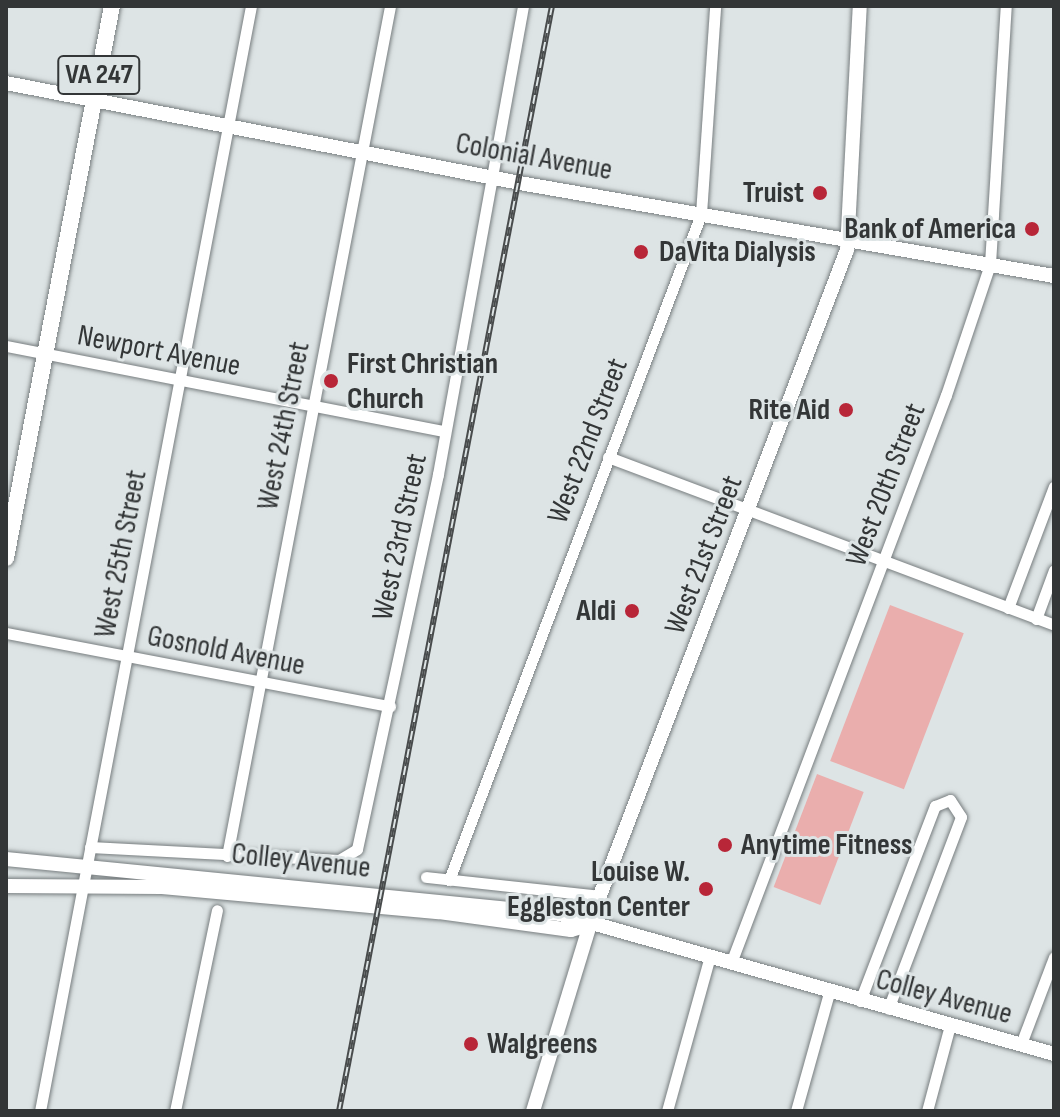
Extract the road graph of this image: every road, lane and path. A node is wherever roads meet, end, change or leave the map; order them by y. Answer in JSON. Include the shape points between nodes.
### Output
{"nodes":[{"id":1,"x":112,"y":6,"type":"edge"},
{"id":2,"x":251,"y":6,"type":"edge"},
{"id":3,"x":390,"y":6,"type":"edge"},
{"id":4,"x":523,"y":6,"type":"edge"},
{"id":5,"x":715,"y":6,"type":"edge"},
{"id":6,"x":860,"y":6,"type":"edge"},
{"id":7,"x":1006,"y":6,"type":"edge"},
{"id":8,"x":6,"y":83,"type":"edge"},
{"id":9,"x":94,"y":100,"type":"junction"},
{"id":10,"x":228,"y":126,"type":"junction"},
{"id":11,"x":362,"y":151,"type":"junction"},
{"id":12,"x":489,"y":177,"type":"junction"},
{"id":13,"x":701,"y":214,"type":"junction"},
{"id":14,"x":848,"y":239,"type":"junction"},
{"id":15,"x":990,"y":264,"type":"junction"},
{"id":16,"x":1054,"y":276,"type":"edge"},
{"id":17,"x":6,"y":346,"type":"edge"},
{"id":18,"x":46,"y":354,"type":"junction"},
{"id":19,"x":179,"y":380,"type":"junction"},
{"id":20,"x":312,"y":406,"type":"junction"},
{"id":21,"x":445,"y":431,"type":"junction"},
{"id":22,"x":608,"y":457,"type":"junction"},
{"id":23,"x":1054,"y":486,"type":"edge"},
{"id":24,"x":11,"y":507,"type":"edge"},
{"id":25,"x":749,"y":510,"type":"junction"},
{"id":26,"x":6,"y":558,"type":"edge"},
{"id":27,"x":882,"y":560,"type":"junction"},
{"id":28,"x":1054,"y":570,"type":"edge"},
{"id":29,"x":1008,"y":608,"type":"junction"},
{"id":30,"x":1036,"y":619,"type":"junction"},
{"id":31,"x":1054,"y":625,"type":"edge"},
{"id":32,"x":6,"y":633,"type":"edge"},
{"id":33,"x":126,"y":656,"type":"junction"},
{"id":34,"x":259,"y":682,"type":"junction"},
{"id":35,"x":390,"y":706,"type":"junction"},
{"id":36,"x":90,"y":847,"type":"junction"},
{"id":37,"x":227,"y":856,"type":"junction"},
{"id":38,"x":6,"y":859,"type":"edge"},
{"id":39,"x":86,"y":866,"type":"junction"},
{"id":40,"x":426,"y":877,"type":"dead end"},
{"id":41,"x":449,"y":880,"type":"junction"},
{"id":42,"x":6,"y":886,"type":"edge"},
{"id":43,"x":83,"y":886,"type":"junction"},
{"id":44,"x":600,"y":896,"type":"junction"},
{"id":45,"x":217,"y":910,"type":"dead end"},
{"id":46,"x":589,"y":925,"type":"junction"},
{"id":47,"x":710,"y":956,"type":"junction"},
{"id":48,"x":1054,"y":957,"type":"edge"},
{"id":49,"x":731,"y":963,"type":"junction"},
{"id":50,"x":829,"y":993,"type":"junction"},
{"id":51,"x":860,"y":1001,"type":"junction"},
{"id":52,"x":888,"y":1009,"type":"junction"},
{"id":53,"x":950,"y":1025,"type":"junction"},
{"id":54,"x":1021,"y":1044,"type":"junction"},
{"id":55,"x":1054,"y":1054,"type":"edge"},
{"id":56,"x":40,"y":1111,"type":"edge"},
{"id":57,"x":175,"y":1111,"type":"edge"},
{"id":58,"x":533,"y":1111,"type":"edge"},
{"id":59,"x":667,"y":1111,"type":"edge"},
{"id":60,"x":796,"y":1111,"type":"edge"},
{"id":61,"x":927,"y":1111,"type":"edge"}],
"edges":[{"from":1,"to":9,"type":"main road","number":"VA 247"},
{"from":2,"to":10,"type":"street","name":"West 25th Street"},
{"from":3,"to":11,"type":"street","name":"West 24th Street"},
{"from":4,"to":12,"type":"street","name":"West 23rd Street"},
{"from":5,"to":13,"type":"street","name":"West 22nd Street"},
{"from":6,"to":14,"type":"main road","name":"West 21st Street"},
{"from":7,"to":15,"type":"street","name":"West 20th Street"},
{"from":8,"to":9,"type":"main road","name":"Colonial Avenue"},
{"from":9,"to":10,"type":"main road","name":"Colonial Avenue"},
{"from":9,"to":18,"type":"main road","number":"VA 247"},
{"from":10,"to":11,"type":"main road","name":"Colonial Avenue"},
{"from":10,"to":19,"type":"street","name":"West 25th Street"},
{"from":11,"to":12,"type":"main road","name":"Colonial Avenue"},
{"from":11,"to":20,"type":"street","name":"West 24th Street"},
{"from":12,"to":13,"type":"main road","name":"Colonial Avenue"},
{"from":12,"to":21,"type":"street","name":"West 23rd Street"},
{"from":13,"to":14,"type":"main road","name":"Colonial Avenue"},
{"from":13,"to":22,"type":"street","name":"West 22nd Street"},
{"from":14,"to":15,"type":"main road","name":"Colonial Avenue"},
{"from":14,"to":25,"type":"main road","name":"West 21st Street"},
{"from":15,"to":16,"type":"main road","name":"Colonial Avenue"},
{"from":15,"to":27,"type":"street","name":"West 20th Street"},
{"from":17,"to":18,"type":"street","name":"Newport Avenue"},
{"from":18,"to":19,"type":"street","name":"Newport Avenue"},
{"from":18,"to":24,"type":"main road","number":"VA 247"},
{"from":19,"to":20,"type":"street","name":"Newport Avenue"},
{"from":19,"to":33,"type":"street","name":"West 25th Street"},
{"from":20,"to":21,"type":"street","name":"Newport Avenue"},
{"from":20,"to":34,"type":"street","name":"West 24th Street"},
{"from":21,"to":35,"type":"street","name":"West 23rd Street"},
{"from":22,"to":25,"type":"street"},
{"from":22,"to":41,"type":"street","name":"West 22nd Street"},
{"from":23,"to":29,"type":"street"},
{"from":24,"to":26,"type":"main road","number":"VA 247"},
{"from":25,"to":27,"type":"street"},
{"from":25,"to":44,"type":"main road","name":"West 21st Street"},
{"from":27,"to":29,"type":"street"},
{"from":27,"to":49,"type":"street","name":"West 20th Street"},
{"from":28,"to":30,"type":"street"},
{"from":29,"to":30,"type":"street"},
{"from":30,"to":31,"type":"street"},
{"from":32,"to":33,"type":"street","name":"Gosnold Avenue"},
{"from":33,"to":34,"type":"street","name":"Gosnold Avenue"},
{"from":33,"to":36,"type":"street","name":"West 25th Street"},
{"from":34,"to":35,"type":"street","name":"Gosnold Avenue"},
{"from":34,"to":37,"type":"street","name":"West 24th Street"},
{"from":35,"to":37,"type":"street","name":"West 23rd Street","via":[[353,855],[339,860]]},
{"from":36,"to":37,"type":"street"},
{"from":36,"to":39,"type":"street","name":"West 25th Street"},
{"from":38,"to":39,"type":"main road","name":"Colley Avenue"},
{"from":39,"to":43,"type":"street","name":"West 25th Street"},
{"from":39,"to":46,"type":"main road","name":"Colley Avenue","via":[[510,907],[575,917]]},
{"from":40,"to":41,"type":"street"},
{"from":41,"to":44,"type":"street"},
{"from":42,"to":43,"type":"main road","name":"Colley Avenue"},
{"from":43,"to":46,"type":"main road","name":"Colley Avenue","via":[[212,891],[571,930]]},
{"from":43,"to":56,"type":"street","name":"West 25th Street"},
{"from":44,"to":46,"type":"main road","name":"West 21st Street"},
{"from":45,"to":57,"type":"street"},
{"from":46,"to":47,"type":"main road","name":"Colley Avenue"},
{"from":46,"to":58,"type":"main road","name":"West 21st Street"},
{"from":47,"to":49,"type":"main road","name":"Colley Avenue"},
{"from":47,"to":59,"type":"street"},
{"from":48,"to":54,"type":"street"},
{"from":49,"to":50,"type":"main road","name":"Colley Avenue"},
{"from":50,"to":51,"type":"main road","name":"Colley Avenue"},
{"from":50,"to":60,"type":"street"},
{"from":51,"to":52,"type":"main road","name":"Colley Avenue"},
{"from":51,"to":52,"type":"street","via":[[936,803],[950,800],[961,817]]},
{"from":52,"to":53,"type":"main road","name":"Colley Avenue"},
{"from":53,"to":54,"type":"main road","name":"Colley Avenue"},
{"from":53,"to":61,"type":"street"},
{"from":54,"to":55,"type":"main road","name":"Colley Avenue"}]}
